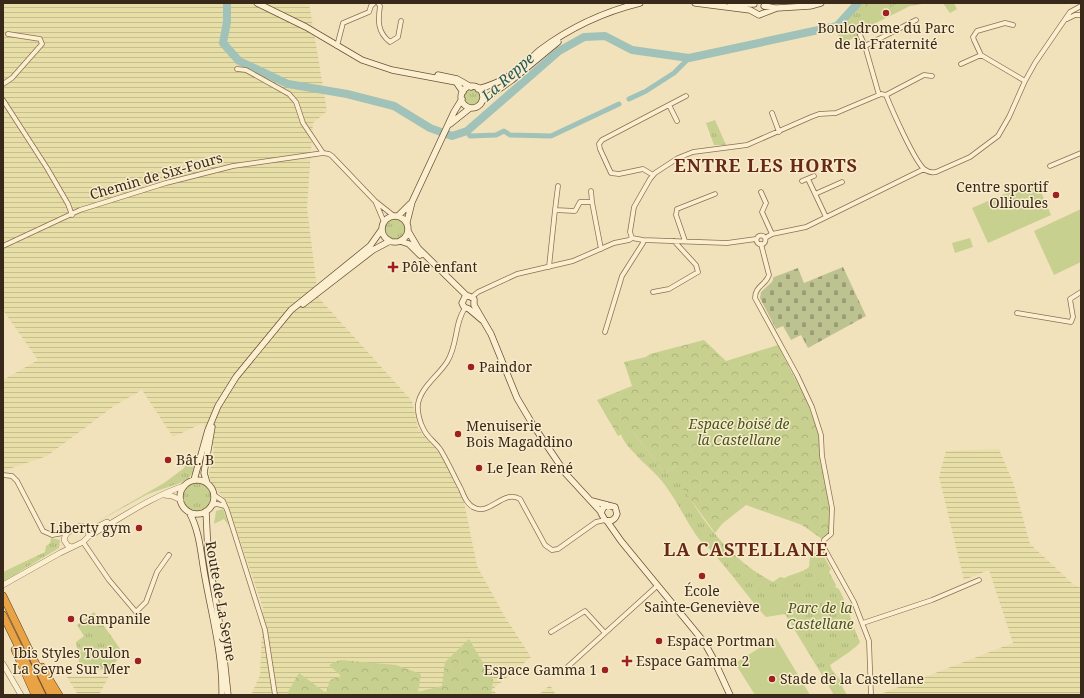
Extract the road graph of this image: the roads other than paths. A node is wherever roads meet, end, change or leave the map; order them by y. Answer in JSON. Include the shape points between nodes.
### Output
{"nodes":[{"id":1,"x":257,"y":3,"type":"edge"},
{"id":2,"x":374,"y":3,"type":"edge"},
{"id":3,"x":378,"y":3,"type":"edge"},
{"id":4,"x":640,"y":3,"type":"edge"},
{"id":5,"x":695,"y":3,"type":"edge"},
{"id":6,"x":719,"y":3,"type":"edge"},
{"id":7,"x":821,"y":3,"type":"edge"},
{"id":8,"x":755,"y":4,"type":"edge"},
{"id":9,"x":762,"y":4,"type":"edge"},
{"id":10,"x":1081,"y":6,"type":"edge"},
{"id":11,"x":777,"y":8,"type":"junction"},
{"id":12,"x":753,"y":11,"type":"junction"},
{"id":13,"x":763,"y":12,"type":"junction"},
{"id":14,"x":1081,"y":15,"type":"edge"},
{"id":15,"x":916,"y":20,"type":"dead end"},
{"id":16,"x":1066,"y":20,"type":"junction"},
{"id":17,"x":402,"y":21,"type":"dead end"},
{"id":18,"x":1013,"y":25,"type":"dead end"},
{"id":19,"x":574,"y":28,"type":"junction"},
{"id":20,"x":8,"y":34,"type":"dead end"},
{"id":21,"x":860,"y":35,"type":"dead end"},
{"id":22,"x":338,"y":46,"type":"junction"},
{"id":23,"x":865,"y":46,"type":"junction"},
{"id":24,"x":981,"y":55,"type":"junction"},
{"id":25,"x":960,"y":64,"type":"dead end"},
{"id":26,"x":237,"y":69,"type":"dead end"},
{"id":27,"x":411,"y":73,"type":"junction"},
{"id":28,"x":932,"y":76,"type":"dead end"},
{"id":29,"x":1025,"y":81,"type":"junction"},
{"id":30,"x":3,"y":84,"type":"edge"},
{"id":31,"x":471,"y":87,"type":"junction"},
{"id":32,"x":478,"y":89,"type":"junction"},
{"id":33,"x":463,"y":92,"type":"junction"},
{"id":34,"x":879,"y":95,"type":"junction"},
{"id":35,"x":886,"y":95,"type":"junction"},
{"id":36,"x":686,"y":96,"type":"dead end"},
{"id":37,"x":462,"y":99,"type":"junction"},
{"id":38,"x":3,"y":100,"type":"edge"},
{"id":39,"x":482,"y":101,"type":"junction"},
{"id":40,"x":669,"y":105,"type":"junction"},
{"id":41,"x":470,"y":108,"type":"junction"},
{"id":42,"x":772,"y":113,"type":"dead end"},
{"id":43,"x":677,"y":121,"type":"dead end"},
{"id":44,"x":448,"y":126,"type":"junction"},
{"id":45,"x":780,"y":132,"type":"junction"},
{"id":46,"x":324,"y":153,"type":"junction"},
{"id":47,"x":1081,"y":153,"type":"edge"},
{"id":48,"x":1050,"y":166,"type":"dead end"},
{"id":49,"x":924,"y":169,"type":"junction"},
{"id":50,"x":653,"y":175,"type":"junction"},
{"id":51,"x":814,"y":176,"type":"dead end"},
{"id":52,"x":808,"y":179,"type":"junction"},
{"id":53,"x":802,"y":181,"type":"dead end"},
{"id":54,"x":842,"y":182,"type":"dead end"},
{"id":55,"x":558,"y":186,"type":"dead end"},
{"id":56,"x":591,"y":191,"type":"dead end"},
{"id":57,"x":761,"y":192,"type":"dead end"},
{"id":58,"x":715,"y":194,"type":"dead end"},
{"id":59,"x":815,"y":194,"type":"junction"},
{"id":60,"x":375,"y":201,"type":"junction"},
{"id":61,"x":412,"y":202,"type":"junction"},
{"id":62,"x":592,"y":202,"type":"junction"},
{"id":63,"x":555,"y":210,"type":"junction"},
{"id":64,"x":72,"y":214,"type":"junction"},
{"id":65,"x":396,"y":216,"type":"junction"},
{"id":66,"x":826,"y":217,"type":"junction"},
{"id":67,"x":384,"y":222,"type":"junction"},
{"id":68,"x":407,"y":222,"type":"junction"},
{"id":69,"x":382,"y":230,"type":"junction"},
{"id":70,"x":408,"y":231,"type":"junction"},
{"id":71,"x":772,"y":234,"type":"junction"},
{"id":72,"x":629,"y":237,"type":"junction"},
{"id":73,"x":765,"y":238,"type":"junction"},
{"id":74,"x":756,"y":239,"type":"junction"},
{"id":75,"x":643,"y":240,"type":"junction"},
{"id":76,"x":674,"y":240,"type":"junction"},
{"id":77,"x":390,"y":241,"type":"junction"},
{"id":78,"x":400,"y":241,"type":"junction"},
{"id":79,"x":685,"y":241,"type":"junction"},
{"id":80,"x":761,"y":244,"type":"junction"},
{"id":81,"x":3,"y":246,"type":"edge"},
{"id":82,"x":601,"y":249,"type":"junction"},
{"id":83,"x":549,"y":267,"type":"junction"},
{"id":84,"x":653,"y":292,"type":"dead end"},
{"id":85,"x":1081,"y":292,"type":"edge"},
{"id":86,"x":467,"y":298,"type":"junction"},
{"id":87,"x":469,"y":307,"type":"junction"},
{"id":88,"x":1017,"y":313,"type":"dead end"},
{"id":89,"x":283,"y":320,"type":"junction"},
{"id":90,"x":605,"y":332,"type":"dead end"},
{"id":91,"x":213,"y":421,"type":"junction"},
{"id":92,"x":3,"y":475,"type":"edge"},
{"id":93,"x":194,"y":480,"type":"junction"},
{"id":94,"x":207,"y":484,"type":"junction"},
{"id":95,"x":184,"y":486,"type":"junction"},
{"id":96,"x":214,"y":495,"type":"junction"},
{"id":97,"x":159,"y":496,"type":"junction"},
{"id":98,"x":181,"y":500,"type":"junction"},
{"id":99,"x":592,"y":501,"type":"junction"},
{"id":100,"x":212,"y":505,"type":"junction"},
{"id":101,"x":607,"y":505,"type":"junction"},
{"id":102,"x":225,"y":506,"type":"junction"},
{"id":103,"x":132,"y":511,"type":"junction"},
{"id":104,"x":206,"y":511,"type":"junction"},
{"id":105,"x":189,"y":512,"type":"junction"},
{"id":106,"x":601,"y":513,"type":"junction"},
{"id":107,"x":615,"y":519,"type":"junction"},
{"id":108,"x":606,"y":520,"type":"junction"},
{"id":109,"x":596,"y":522,"type":"junction"},
{"id":110,"x":85,"y":528,"type":"junction"},
{"id":111,"x":69,"y":532,"type":"junction"},
{"id":112,"x":57,"y":535,"type":"junction"},
{"id":113,"x":617,"y":535,"type":"junction"},
{"id":114,"x":89,"y":536,"type":"junction"},
{"id":115,"x":65,"y":540,"type":"junction"},
{"id":116,"x":83,"y":542,"type":"junction"},
{"id":117,"x":72,"y":548,"type":"junction"},
{"id":118,"x":60,"y":553,"type":"junction"},
{"id":119,"x":169,"y":555,"type":"dead end"},
{"id":120,"x":980,"y":580,"type":"dead end"},
{"id":121,"x":3,"y":585,"type":"edge"},
{"id":122,"x":657,"y":586,"type":"junction"},
{"id":123,"x":3,"y":596,"type":"edge"},
{"id":124,"x":3,"y":615,"type":"edge"},
{"id":125,"x":863,"y":623,"type":"junction"},
{"id":126,"x":3,"y":624,"type":"edge"},
{"id":127,"x":551,"y":632,"type":"dead end"},
{"id":128,"x":605,"y":633,"type":"junction"},
{"id":129,"x":26,"y":644,"type":"junction"},
{"id":130,"x":3,"y":664,"type":"edge"},
{"id":131,"x":562,"y":671,"type":"dead end"},
{"id":132,"x":21,"y":693,"type":"edge"},
{"id":133,"x":35,"y":695,"type":"edge"},
{"id":134,"x":42,"y":695,"type":"edge"},
{"id":135,"x":51,"y":695,"type":"edge"},
{"id":136,"x":59,"y":695,"type":"edge"},
{"id":137,"x":222,"y":695,"type":"edge"},
{"id":138,"x":228,"y":695,"type":"edge"},
{"id":139,"x":275,"y":695,"type":"edge"},
{"id":140,"x":730,"y":695,"type":"edge"},
{"id":141,"x":871,"y":695,"type":"edge"}],
"edges":[{"from":1,"to":22,"type":"main road"},
{"from":2,"to":22,"type":"street","via":[[369,12],[343,23]]},
{"from":3,"to":17,"type":"street","via":[[378,24],[390,42],[398,37]]},
{"from":4,"to":19,"type":"main road","via":[[599,15]]},
{"from":5,"to":12,"type":"main road"},
{"from":6,"to":8,"type":"main road","via":[[745,6]]},
{"from":7,"to":11,"type":"main road"},
{"from":8,"to":12,"type":"main road"},
{"from":9,"to":11,"type":"main road"},
{"from":9,"to":13,"type":"main road"},
{"from":10,"to":16,"type":"street","via":[[1072,10]]},
{"from":11,"to":13,"type":"main road"},
{"from":12,"to":13,"type":"main road","via":[[759,15]]},
{"from":14,"to":16,"type":"street"},
{"from":15,"to":23,"type":"street"},
{"from":16,"to":29,"type":"street"},
{"from":18,"to":24,"type":"street","via":[[1005,23],[977,31],[974,40]]},
{"from":19,"to":32,"type":"main road","via":[[539,50],[519,69],[501,81]]},
{"from":19,"to":39,"type":"main road","via":[[512,80]]},
{"from":20,"to":30,"type":"street","via":[[40,39],[42,44],[12,78]]},
{"from":21,"to":23,"type":"street"},
{"from":22,"to":27,"type":"main road","via":[[368,62]]},
{"from":23,"to":34,"type":"street"},
{"from":24,"to":25,"type":"street"},
{"from":24,"to":29,"type":"street"},
{"from":26,"to":46,"type":"street","via":[[246,70],[289,94],[296,102],[303,123]]},
{"from":27,"to":31,"type":"main road","via":[[446,76],[463,81]]},
{"from":27,"to":33,"type":"main road","via":[[456,82]]},
{"from":28,"to":35,"type":"street","via":[[924,75]]},
{"from":29,"to":49,"type":"street","via":[[1002,130],[992,141],[970,157],[940,170],[932,172]]},
{"from":31,"to":32,"type":"main road"},
{"from":31,"to":33,"type":"main road"},
{"from":32,"to":39,"type":"main road","via":[[482,94]]},
{"from":33,"to":37,"type":"main road"},
{"from":34,"to":35,"type":"street"},
{"from":34,"to":45,"type":"street","via":[[836,113],[819,114]]},
{"from":35,"to":49,"type":"street"},
{"from":36,"to":40,"type":"street"},
{"from":37,"to":41,"type":"main road"},
{"from":37,"to":44,"type":"main road"},
{"from":38,"to":64,"type":"street","via":[[57,185]]},
{"from":39,"to":41,"type":"main road","via":[[479,106]]},
{"from":40,"to":43,"type":"street"},
{"from":40,"to":50,"type":"street","via":[[602,140],[599,144],[611,172],[619,174],[643,169]]},
{"from":41,"to":44,"type":"main road"},
{"from":42,"to":45,"type":"street"},
{"from":44,"to":61,"type":"main road"},
{"from":45,"to":50,"type":"street","via":[[740,147],[693,152],[678,158]]},
{"from":46,"to":60,"type":"street","via":[[332,156]]},
{"from":46,"to":64,"type":"street","name":"Chemin de Six-Fours","via":[[233,166],[166,183]]},
{"from":47,"to":48,"type":"street"},
{"from":49,"to":66,"type":"street"},
{"from":50,"to":72,"type":"street","via":[[634,207]]},
{"from":51,"to":52,"type":"street"},
{"from":52,"to":53,"type":"street"},
{"from":52,"to":59,"type":"street"},
{"from":54,"to":59,"type":"street"},
{"from":55,"to":63,"type":"street"},
{"from":56,"to":62,"type":"street"},
{"from":57,"to":71,"type":"street","via":[[766,203],[762,212]]},
{"from":58,"to":79,"type":"street","via":[[677,209],[676,215]]},
{"from":59,"to":66,"type":"street"},
{"from":60,"to":65,"type":"street"},
{"from":60,"to":67,"type":"street"},
{"from":61,"to":65,"type":"main road"},
{"from":61,"to":68,"type":"main road"},
{"from":62,"to":63,"type":"street","via":[[580,202],[575,211]]},
{"from":62,"to":82,"type":"street"},
{"from":63,"to":83,"type":"street"},
{"from":64,"to":81,"type":"street","name":"Chemin de Six-Fours"},
{"from":65,"to":67,"type":"main road"},
{"from":65,"to":68,"type":"main road"},
{"from":66,"to":71,"type":"street","via":[[799,229]]},
{"from":67,"to":69,"type":"main road"},
{"from":68,"to":70,"type":"main road"},
{"from":69,"to":77,"type":"main road"},
{"from":69,"to":89,"type":"main road","via":[[370,246],[306,297]]},
{"from":70,"to":78,"type":"main road"},
{"from":70,"to":86,"type":"main road","via":[[418,248]]},
{"from":71,"to":73,"type":"street"},
{"from":72,"to":75,"type":"street"},
{"from":72,"to":82,"type":"street"},
{"from":73,"to":74,"type":"street","via":[[761,235]]},
{"from":73,"to":80,"type":"street"},
{"from":74,"to":79,"type":"street","via":[[728,243]]},
{"from":74,"to":80,"type":"street"},
{"from":75,"to":76,"type":"street"},
{"from":75,"to":90,"type":"street","via":[[622,276]]},
{"from":76,"to":79,"type":"street"},
{"from":76,"to":84,"type":"street","via":[[696,265],[698,272],[669,289]]},
{"from":77,"to":78,"type":"main road"},
{"from":77,"to":89,"type":"main road","via":[[383,242]]},
{"from":78,"to":86,"type":"main road","via":[[413,247]]},
{"from":80,"to":125,"type":"street","via":[[769,275],[759,286],[755,298],[812,407],[821,435],[822,456],[832,508],[831,534],[824,540],[823,546]]},
{"from":82,"to":83,"type":"street","via":[[573,261]]},
{"from":83,"to":86,"type":"street","via":[[517,274]]},
{"from":85,"to":88,"type":"street","via":[[1070,299],[1073,317],[1068,322]]},
{"from":86,"to":87,"type":"main road"},
{"from":86,"to":87,"type":"main road","via":[[474,301]]},
{"from":87,"to":99,"type":"main road","via":[[482,320],[493,339],[517,398],[530,420],[566,474]]},
{"from":87,"to":109,"type":"street","via":[[460,315],[454,349],[447,362],[422,393],[418,404],[424,430],[438,447],[469,505],[483,509],[515,496],[520,499],[545,545],[552,550],[558,549]]},
{"from":89,"to":91,"type":"main road","via":[[236,377],[218,406]]},
{"from":91,"to":93,"type":"main road","via":[[206,436]]},
{"from":91,"to":94,"type":"main road","via":[[204,473]]},
{"from":92,"to":112,"type":"street","via":[[12,476],[17,482],[43,531]]},
{"from":93,"to":94,"type":"main road"},
{"from":93,"to":95,"type":"main road"},
{"from":94,"to":96,"type":"main road"},
{"from":95,"to":97,"type":"street"},
{"from":95,"to":98,"type":"main road"},
{"from":96,"to":100,"type":"main road"},
{"from":96,"to":102,"type":"street","via":[[223,501]]},
{"from":97,"to":98,"type":"street","via":[[172,496]]},
{"from":97,"to":103,"type":"street"},
{"from":98,"to":105,"type":"main road"},
{"from":99,"to":101,"type":"main road"},
{"from":99,"to":106,"type":"main road"},
{"from":100,"to":102,"type":"street"},
{"from":100,"to":104,"type":"main road"},
{"from":101,"to":106,"type":"main road"},
{"from":101,"to":107,"type":"main road","via":[[616,509]]},
{"from":102,"to":139,"type":"street","via":[[265,630]]},
{"from":103,"to":110,"type":"street","via":[[97,527]]},
{"from":103,"to":114,"type":"street"},
{"from":104,"to":105,"type":"main road","via":[[200,514]]},
{"from":104,"to":138,"type":"main road","name":"Route de La Seyne","via":[[208,553]]},
{"from":105,"to":137,"type":"main road","name":"Route de La Seyne","via":[[193,518],[201,550],[221,668]]},
{"from":106,"to":108,"type":"main road"},
{"from":106,"to":109,"type":"street"},
{"from":107,"to":108,"type":"main road"},
{"from":107,"to":113,"type":"main road"},
{"from":108,"to":109,"type":"street"},
{"from":108,"to":113,"type":"main road"},
{"from":110,"to":111,"type":"street","via":[[80,526]]},
{"from":110,"to":114,"type":"street"},
{"from":111,"to":112,"type":"street"},
{"from":111,"to":115,"type":"street"},
{"from":112,"to":115,"type":"street"},
{"from":113,"to":122,"type":"main road"},
{"from":114,"to":116,"type":"street"},
{"from":115,"to":117,"type":"street"},
{"from":115,"to":118,"type":"street"},
{"from":116,"to":117,"type":"street"},
{"from":116,"to":119,"type":"street","via":[[116,589],[136,612],[146,602],[157,572]]},
{"from":117,"to":118,"type":"street"},
{"from":118,"to":121,"type":"street"},
{"from":120,"to":125,"type":"street","via":[[932,600]]},
{"from":122,"to":128,"type":"street"},
{"from":122,"to":140,"type":"main road","via":[[704,642]]},
{"from":123,"to":129,"type":"highway"},
{"from":124,"to":134,"type":"highway"},
{"from":125,"to":141,"type":"street","via":[[869,641]]},
{"from":126,"to":133,"type":"highway"},
{"from":127,"to":128,"type":"street","via":[[585,611]]},
{"from":128,"to":131,"type":"street"},
{"from":129,"to":135,"type":"highway"},
{"from":129,"to":136,"type":"highway"},
{"from":130,"to":132,"type":"street"}]}
